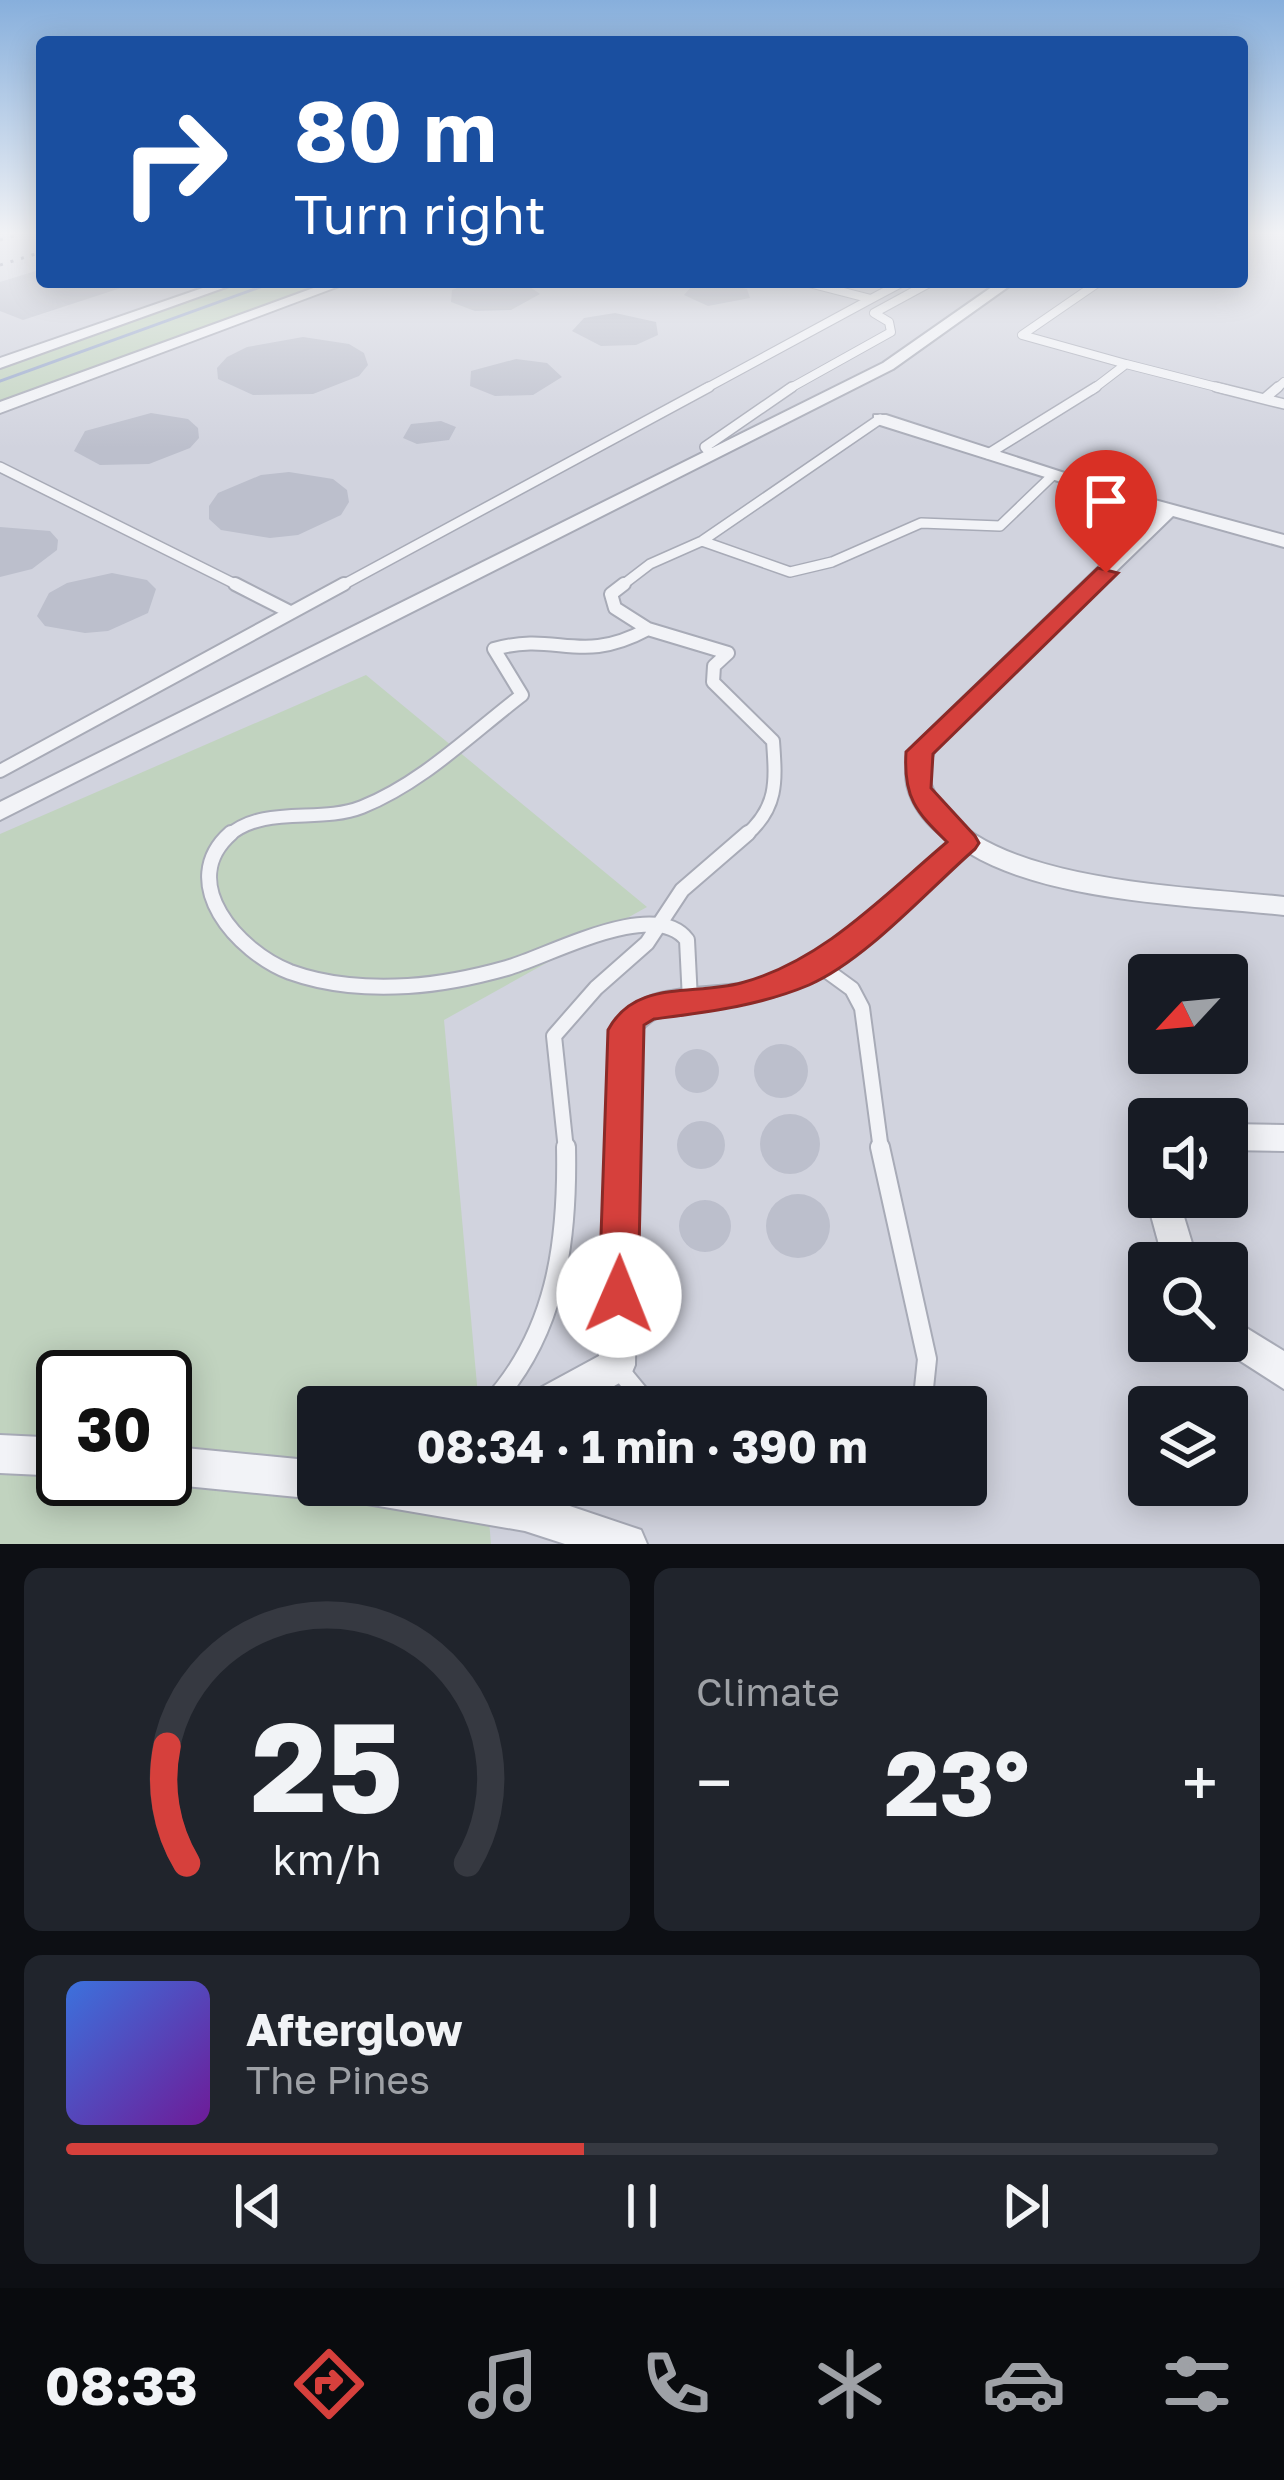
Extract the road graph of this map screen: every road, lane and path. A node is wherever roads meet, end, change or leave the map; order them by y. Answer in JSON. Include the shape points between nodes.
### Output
{"nodes":[{"id":1,"x":170,"y":304,"type":"edge"},
{"id":2,"x":284,"y":304,"type":"edge"},
{"id":3,"x":862,"y":304,"type":"edge"},
{"id":4,"x":890,"y":304,"type":"edge"},
{"id":5,"x":976,"y":304,"type":"edge"},
{"id":6,"x":1067,"y":304,"type":"edge"},
{"id":7,"x":0,"y":363,"type":"edge"},
{"id":8,"x":1126,"y":364,"type":"junction"},
{"id":9,"x":1284,"y":382,"type":"edge"},
{"id":10,"x":1264,"y":399,"type":"junction"},
{"id":11,"x":1284,"y":404,"type":"edge"},
{"id":12,"x":0,"y":408,"type":"edge"},
{"id":13,"x":880,"y":419,"type":"joint"},
{"id":14,"x":711,"y":454,"type":"junction"},
{"id":15,"x":988,"y":454,"type":"junction"},
{"id":16,"x":0,"y":466,"type":"edge"},
{"id":17,"x":1053,"y":476,"type":"junction"},
{"id":18,"x":1170,"y":509,"type":"junction"},
{"id":19,"x":1281,"y":536,"type":"edge"},
{"id":20,"x":702,"y":542,"type":"junction"},
{"id":21,"x":290,"y":612,"type":"junction"},
{"id":22,"x":648,"y":629,"type":"junction"},
{"id":23,"x":0,"y":771,"type":"edge"},
{"id":24,"x":0,"y":812,"type":"edge"},
{"id":25,"x":965,"y":843,"type":"junction"},
{"id":26,"x":1284,"y":906,"type":"edge"},
{"id":27,"x":661,"y":924,"type":"junction"},
{"id":28,"x":818,"y":964,"type":"junction"},
{"id":29,"x":690,"y":1001,"type":"junction"},
{"id":30,"x":1248,"y":1137,"type":"edge"},
{"id":31,"x":1284,"y":1138,"type":"edge"},
{"id":32,"x":1248,"y":1347,"type":"edge"},
{"id":33,"x":617,"y":1365,"type":"junction"},
{"id":34,"x":1284,"y":1372,"type":"edge"},
{"id":35,"x":505,"y":1386,"type":"edge"},
{"id":36,"x":580,"y":1386,"type":"edge"},
{"id":37,"x":628,"y":1386,"type":"edge"},
{"id":38,"x":924,"y":1386,"type":"edge"},
{"id":39,"x":0,"y":1454,"type":"edge"},
{"id":40,"x":36,"y":1456,"type":"edge"},
{"id":41,"x":192,"y":1468,"type":"edge"},
{"id":42,"x":297,"y":1478,"type":"edge"},
{"id":43,"x":533,"y":1506,"type":"edge"},
{"id":44,"x":627,"y":1544,"type":"edge"}],
"edges":[{"from":1,"to":7,"type":"street"},
{"from":2,"to":12,"type":"street"},
{"from":3,"to":21,"type":"lane"},
{"from":4,"to":14,"type":"lane","via":[[874,313],[891,332],[735,422],[705,447]]},
{"from":5,"to":14,"type":"street","via":[[888,366]]},
{"from":6,"to":8,"type":"lane","via":[[1022,335]]},
{"from":8,"to":10,"type":"lane"},
{"from":8,"to":15,"type":"lane"},
{"from":9,"to":10,"type":"lane"},
{"from":10,"to":11,"type":"lane"},
{"from":13,"to":15,"type":"street"},
{"from":13,"to":20,"type":"lane"},
{"from":14,"to":24,"type":"street"},
{"from":15,"to":17,"type":"street"},
{"from":16,"to":21,"type":"lane"},
{"from":17,"to":18,"type":"street"},
{"from":17,"to":20,"type":"lane","via":[[1000,526],[921,523],[808,569],[768,566]]},
{"from":18,"to":19,"type":"street"},
{"from":18,"to":25,"type":"street","via":[[920,752],[917,788]]},
{"from":20,"to":22,"type":"lane","via":[[650,564],[611,594],[621,617]]},
{"from":21,"to":23,"type":"lane"},
{"from":22,"to":27,"type":"lane","via":[[728,653],[714,666],[713,682],[773,741],[777,788],[764,820],[682,890]]},
{"from":22,"to":27,"type":"lane","via":[[600,652],[573,653],[527,638],[494,649],[522,695],[360,809],[246,823],[219,843],[206,874],[217,911],[246,944],[292,972],[336,983],[422,986],[469,978]]},
{"from":25,"to":26,"type":"street","via":[[1032,869]]},
{"from":25,"to":28,"type":"street"},
{"from":27,"to":29,"type":"lane","via":[[679,929],[692,947]]},
{"from":27,"to":35,"type":"lane","via":[[554,1036],[570,1191],[554,1284],[528,1358]]},
{"from":28,"to":29,"type":"street","via":[[769,988]]},
{"from":28,"to":38,"type":"lane","via":[[852,989],[862,1008],[878,1136],[927,1358]]},
{"from":29,"to":33,"type":"street","via":[[646,1007],[625,1030]]},
{"from":30,"to":31,"type":"street"},
{"from":32,"to":34,"type":"street"},
{"from":33,"to":36,"type":"street"},
{"from":33,"to":37,"type":"lane"},
{"from":39,"to":40,"type":"street"},
{"from":41,"to":42,"type":"street"},
{"from":43,"to":44,"type":"street"}]}
